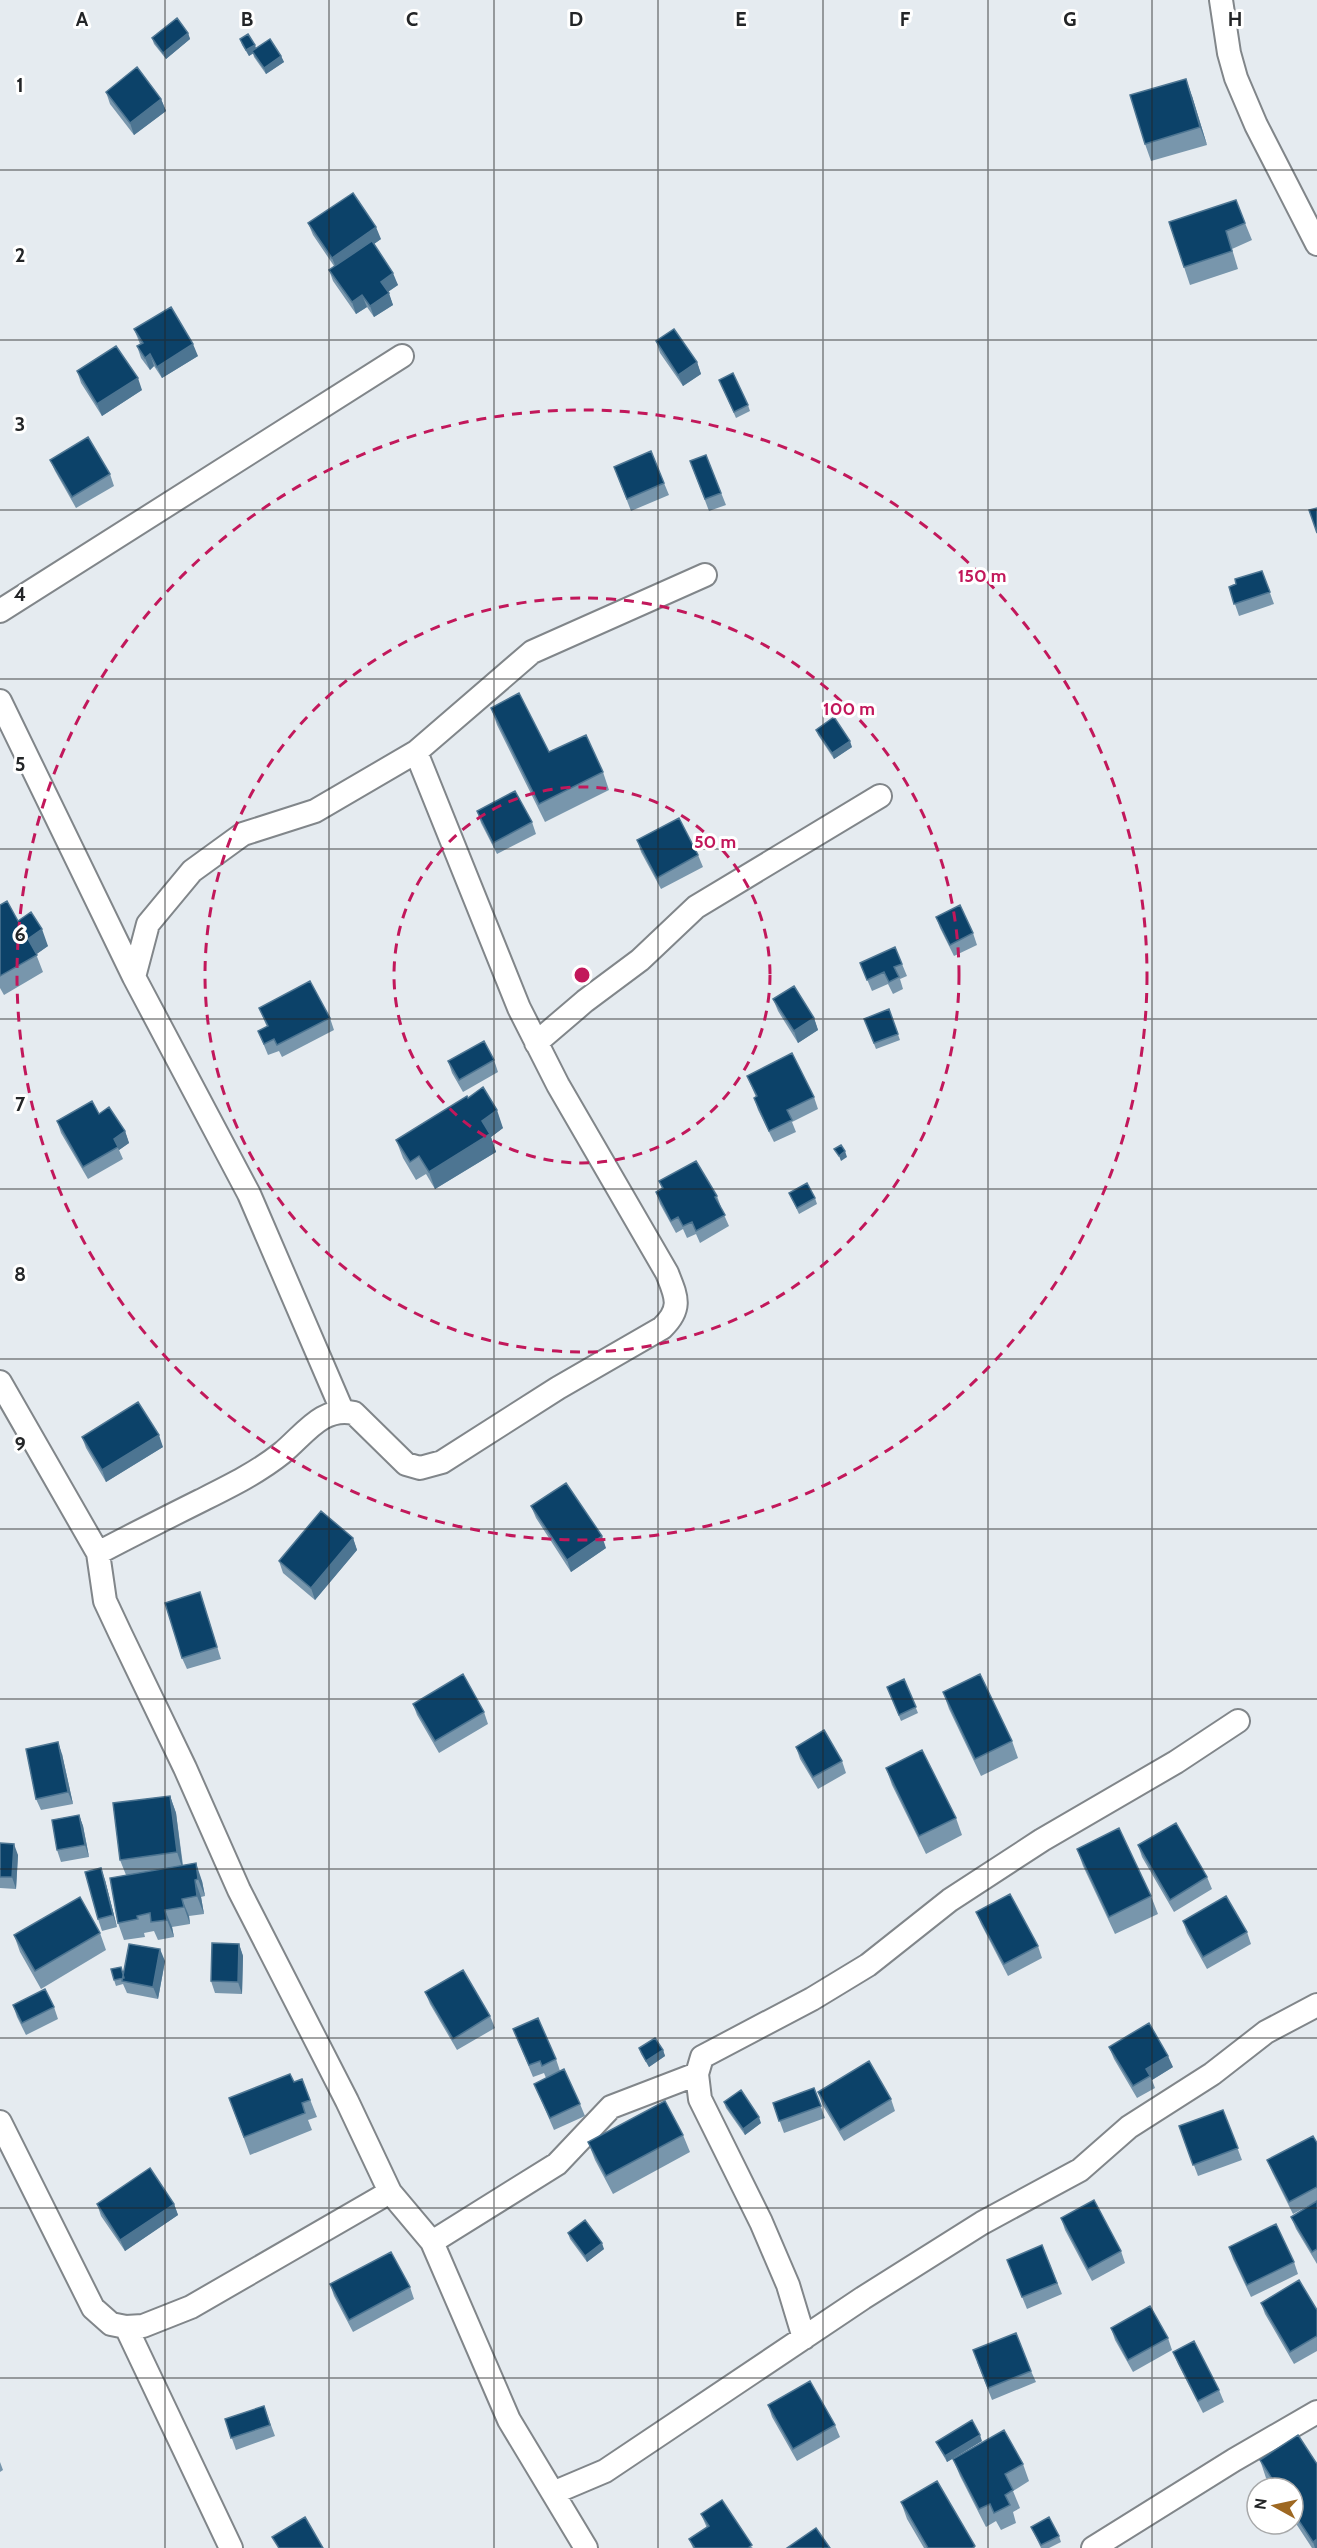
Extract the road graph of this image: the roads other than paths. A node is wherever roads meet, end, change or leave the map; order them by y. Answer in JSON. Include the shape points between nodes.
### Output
{"nodes":[{"id":1,"x":1221,"y":0,"type":"edge"},
{"id":2,"x":1317,"y":244,"type":"edge"},
{"id":3,"x":402,"y":356,"type":"dead end"},
{"id":4,"x":705,"y":575,"type":"dead end"},
{"id":5,"x":0,"y":611,"type":"edge"},
{"id":6,"x":0,"y":702,"type":"edge"},
{"id":7,"x":416,"y":752,"type":"junction"},
{"id":8,"x":880,"y":796,"type":"dead end"},
{"id":9,"x":134,"y":977,"type":"junction"},
{"id":10,"x":536,"y":1043,"type":"junction"},
{"id":11,"x":0,"y":1382,"type":"edge"},
{"id":12,"x":342,"y":1410,"type":"junction"},
{"id":13,"x":98,"y":1553,"type":"junction"},
{"id":14,"x":1238,"y":1721,"type":"dead end"},
{"id":15,"x":1317,"y":2005,"type":"edge"},
{"id":16,"x":696,"y":2074,"type":"junction"},
{"id":17,"x":0,"y":2122,"type":"edge"},
{"id":18,"x":390,"y":2192,"type":"junction"},
{"id":19,"x":432,"y":2242,"type":"junction"},
{"id":20,"x":126,"y":2327,"type":"junction"},
{"id":21,"x":804,"y":2338,"type":"junction"},
{"id":22,"x":1317,"y":2412,"type":"edge"},
{"id":23,"x":553,"y":2493,"type":"junction"},
{"id":24,"x":231,"y":2548,"type":"edge"},
{"id":25,"x":586,"y":2548,"type":"edge"},
{"id":26,"x":1093,"y":2548,"type":"edge"}],
"edges":[{"from":1,"to":2,"type":"street","via":[[1236,78]]},
{"from":3,"to":5,"type":"street"},
{"from":4,"to":7,"type":"street","via":[[532,652]]},
{"from":6,"to":9,"type":"street"},
{"from":7,"to":9,"type":"street","via":[[315,811],[243,834],[192,872],[148,924]]},
{"from":7,"to":10,"type":"street"},
{"from":8,"to":10,"type":"street","via":[[696,907],[640,960]]},
{"from":9,"to":12,"type":"street","via":[[249,1194]]},
{"from":10,"to":12,"type":"street","via":[[667,1273],[677,1298],[672,1319],[442,1462],[420,1468],[406,1464],[354,1413]]},
{"from":11,"to":13,"type":"street"},
{"from":12,"to":13,"type":"street","via":[[317,1420],[282,1453],[242,1480]]},
{"from":13,"to":18,"type":"street","via":[[105,1601],[154,1699],[239,1890]]},
{"from":14,"to":16,"type":"street","via":[[950,1900],[868,1965],[812,2000],[702,2057]]},
{"from":15,"to":21,"type":"street","via":[[1266,2032],[1212,2074],[1129,2127],[1080,2170],[982,2223]]},
{"from":16,"to":19,"type":"street","via":[[610,2107],[557,2164]]},
{"from":16,"to":21,"type":"street","via":[[700,2099],[761,2222],[788,2285]]},
{"from":17,"to":20,"type":"street","via":[[93,2308],[111,2324]]},
{"from":18,"to":19,"type":"street"},
{"from":18,"to":20,"type":"street","via":[[191,2307],[143,2326]]},
{"from":19,"to":23,"type":"street","via":[[509,2420]]},
{"from":20,"to":24,"type":"street"},
{"from":21,"to":23,"type":"street","via":[[605,2470]]},
{"from":22,"to":26,"type":"street"},
{"from":23,"to":25,"type":"street"}]}
